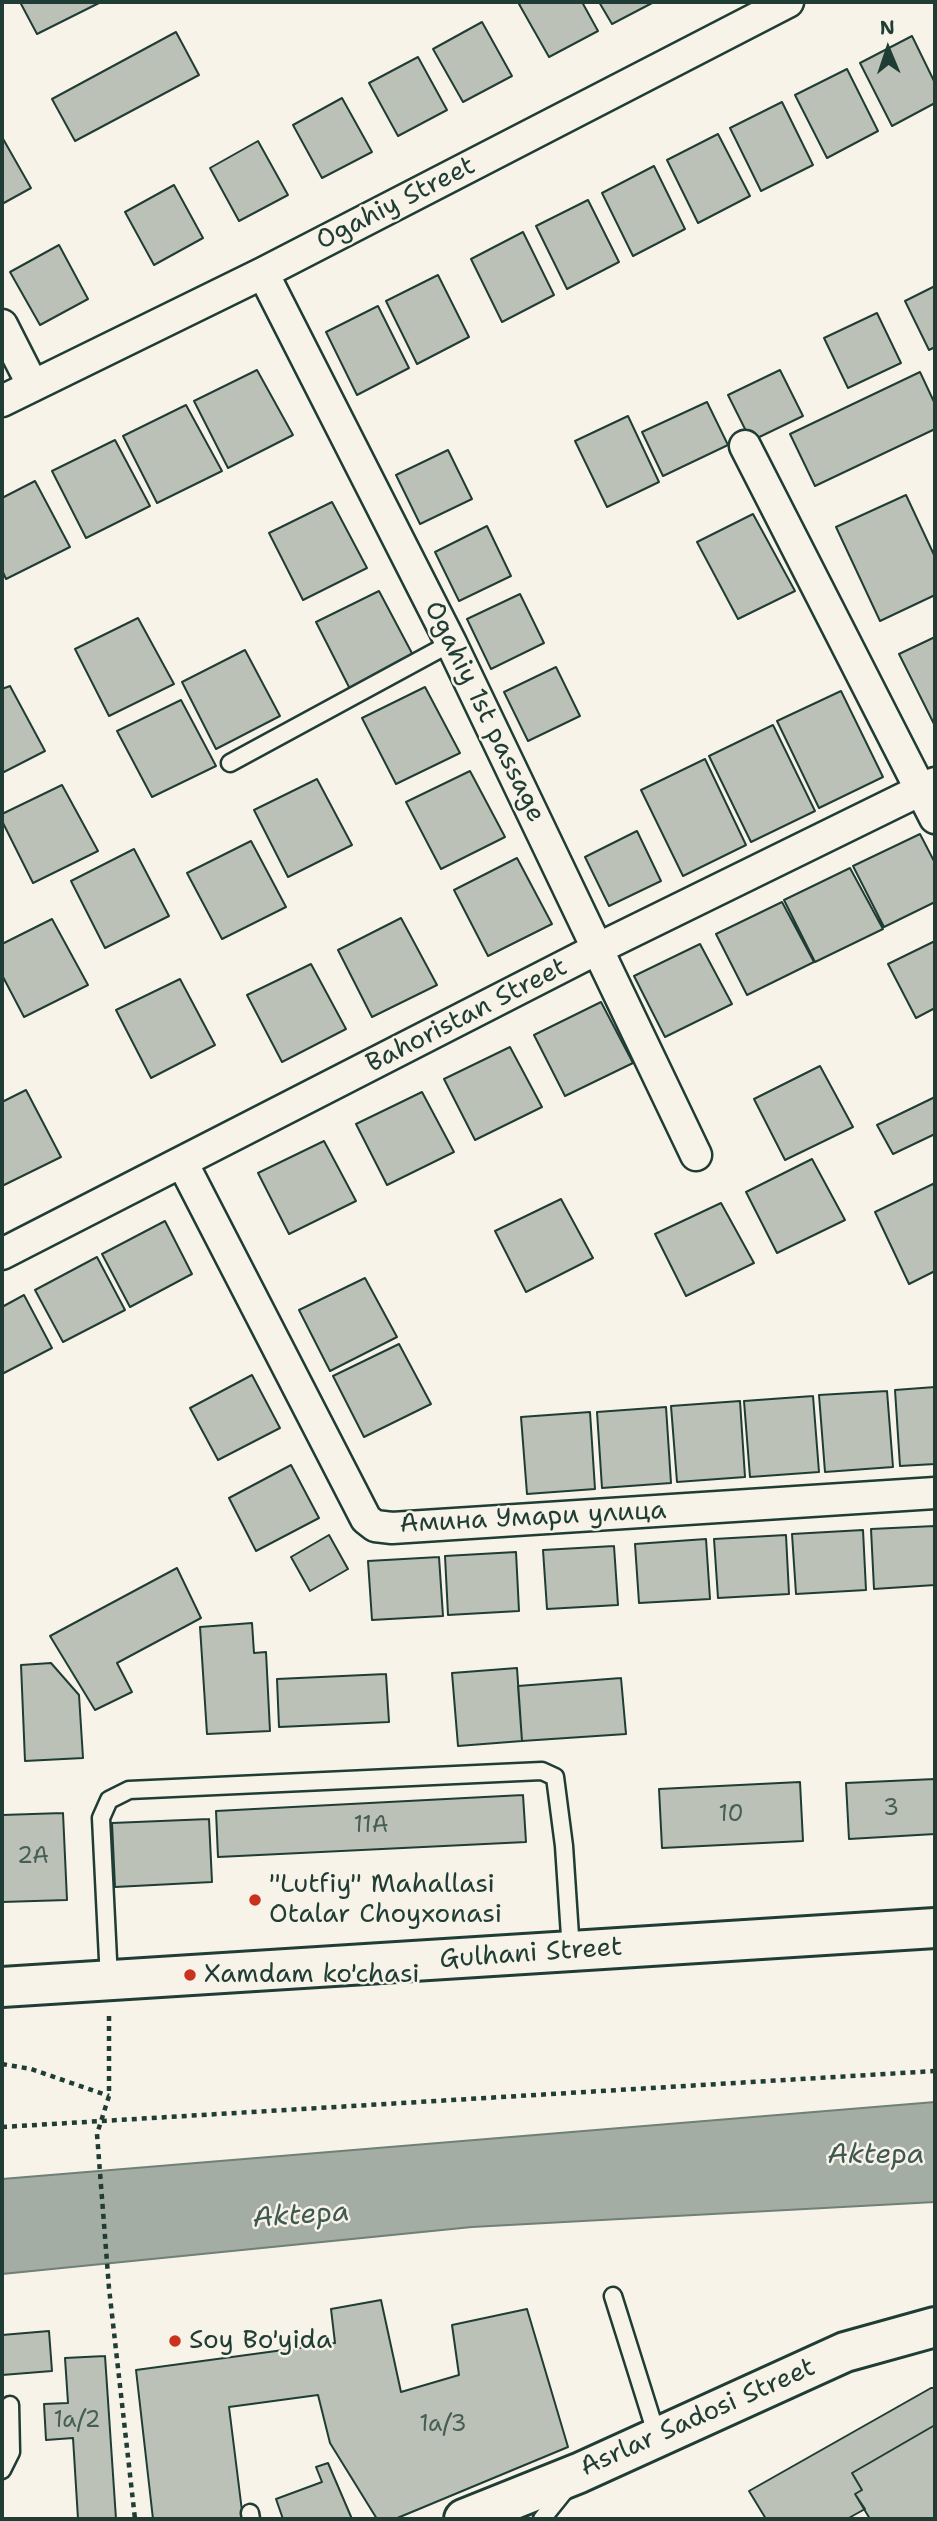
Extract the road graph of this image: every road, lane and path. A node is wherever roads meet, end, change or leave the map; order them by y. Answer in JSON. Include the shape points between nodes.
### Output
{"nodes":[{"id":1,"x":789,"y":2,"type":"edge"},
{"id":2,"x":263,"y":273,"type":"junction"},
{"id":3,"x":2,"y":325,"type":"edge"},
{"id":4,"x":33,"y":386,"type":"junction"},
{"id":5,"x":2,"y":401,"type":"edge"},
{"id":6,"x":745,"y":446,"type":"dead end"},
{"id":7,"x":451,"y":643,"type":"junction"},
{"id":8,"x":230,"y":763,"type":"dead end"},
{"id":9,"x":928,"y":787,"type":"edge"},
{"id":10,"x":935,"y":818,"type":"edge"},
{"id":11,"x":599,"y":948,"type":"junction"},
{"id":12,"x":696,"y":1154,"type":"dead end"},
{"id":13,"x":182,"y":1163,"type":"junction"},
{"id":14,"x":2,"y":1254,"type":"edge"},
{"id":15,"x":935,"y":1493,"type":"edge"},
{"id":16,"x":935,"y":1928,"type":"edge"},
{"id":17,"x":571,"y":1951,"type":"junction"},
{"id":18,"x":109,"y":1980,"type":"junction"},
{"id":19,"x":2,"y":1987,"type":"edge"},
{"id":20,"x":2,"y":2064,"type":"edge"},
{"id":21,"x":935,"y":2071,"type":"edge"},
{"id":22,"x":109,"y":2096,"type":"junction"},
{"id":23,"x":104,"y":2120,"type":"junction"},
{"id":24,"x":2,"y":2127,"type":"edge"},
{"id":25,"x":613,"y":2297,"type":"dead end"},
{"id":26,"x":935,"y":2327,"type":"edge"},
{"id":27,"x":10,"y":2405,"type":"dead end"},
{"id":28,"x":657,"y":2436,"type":"junction"},
{"id":29,"x":2,"y":2470,"type":"edge"},
{"id":30,"x":579,"y":2473,"type":"junction"},
{"id":31,"x":135,"y":2519,"type":"edge"},
{"id":32,"x":464,"y":2519,"type":"edge"},
{"id":33,"x":542,"y":2519,"type":"edge"}],
"edges":[{"from":1,"to":2,"type":"street","name":"Ogahiy Street"},
{"from":2,"to":4,"type":"street","name":"Ogahiy Street"},
{"from":2,"to":7,"type":"street","name":"Ogahiy 1st passage"},
{"from":3,"to":4,"type":"street"},
{"from":4,"to":5,"type":"street","name":"Ogahiy Street"},
{"from":6,"to":9,"type":"street"},
{"from":7,"to":8,"type":"lane"},
{"from":7,"to":11,"type":"street","name":"Ogahiy 1st passage"},
{"from":9,"to":10,"type":"street"},
{"from":9,"to":11,"type":"street","name":"Bahoristan Street"},
{"from":11,"to":12,"type":"street","name":"Ogahiy 1st passage"},
{"from":11,"to":13,"type":"street","name":"Bahoristan Street"},
{"from":13,"to":14,"type":"street","name":"Bahoristan Street"},
{"from":13,"to":15,"type":"street","name":"Амина Умари улица","via":[[366,1518],[375,1526]]},
{"from":16,"to":17,"type":"street","name":"Gulhani Street"},
{"from":17,"to":18,"type":"street","name":"Gulhani Street"},
{"from":17,"to":18,"type":"lane","via":[[555,1777],[542,1771],[130,1790],[108,1800],[101,1818]]},
{"from":18,"to":19,"type":"street","name":"Gulhani Street"},
{"from":18,"to":22,"type":"path"},
{"from":20,"to":22,"type":"path","via":[[31,2069]]},
{"from":21,"to":23,"type":"path"},
{"from":22,"to":23,"type":"path"},
{"from":23,"to":24,"type":"path"},
{"from":23,"to":31,"type":"path","via":[[97,2134]]},
{"from":25,"to":28,"type":"lane"},
{"from":26,"to":28,"type":"street","name":"Asrlar Sadosi Street","via":[[845,2352]]},
{"from":27,"to":29,"type":"lane","via":[[11,2452]]},
{"from":28,"to":30,"type":"street","name":"Asrlar Sadosi Street"},
{"from":30,"to":32,"type":"street","name":"Asrlar Sadosi Street"},
{"from":30,"to":33,"type":"lane"}]}
